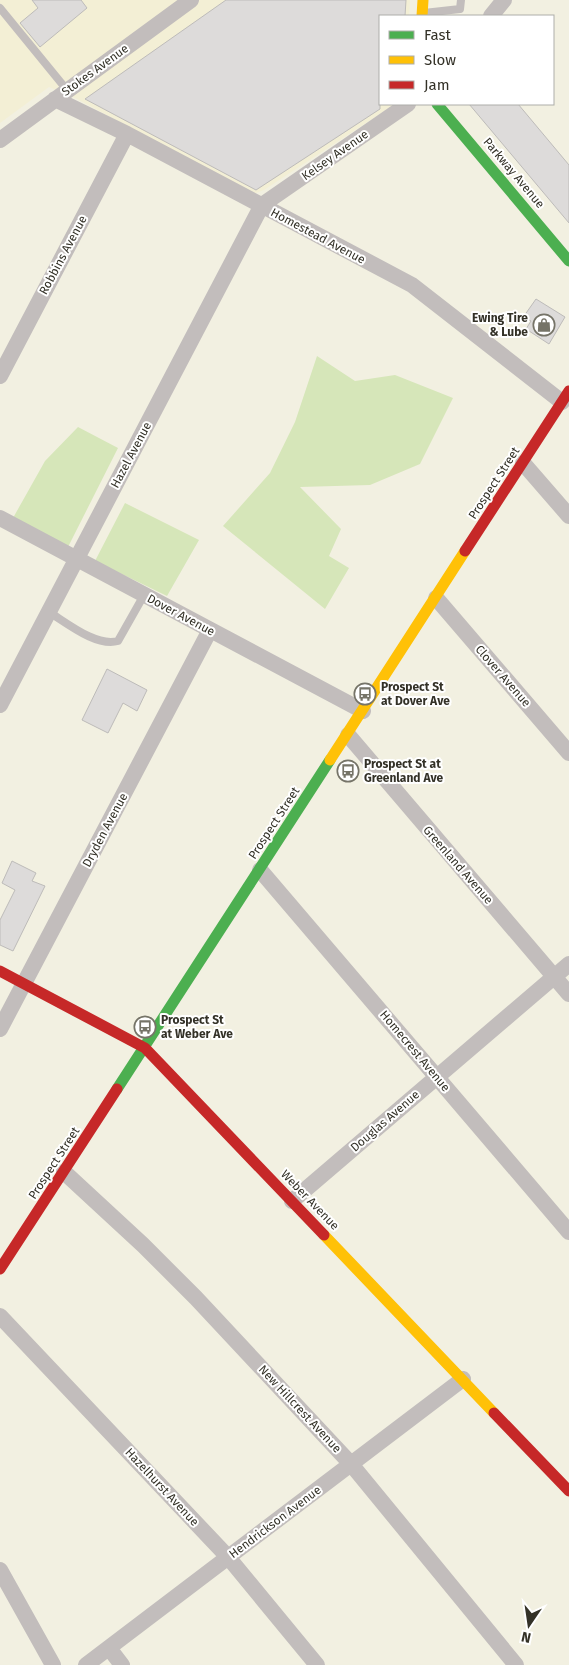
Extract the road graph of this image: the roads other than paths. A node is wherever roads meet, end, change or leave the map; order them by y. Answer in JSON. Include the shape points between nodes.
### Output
{"nodes":[{"id":1,"x":190,"y":0,"type":"edge"},
{"id":2,"x":423,"y":0,"type":"edge"},
{"id":3,"x":461,"y":0,"type":"edge"},
{"id":4,"x":504,"y":0,"type":"edge"},
{"id":5,"x":0,"y":8,"type":"edge"},
{"id":6,"x":462,"y":13,"type":"edge"},
{"id":7,"x":422,"y":15,"type":"edge"},
{"id":8,"x":492,"y":15,"type":"edge"},
{"id":9,"x":61,"y":95,"type":"junction"},
{"id":10,"x":407,"y":105,"type":"edge"},
{"id":11,"x":438,"y":105,"type":"edge"},
{"id":12,"x":127,"y":134,"type":"junction"},
{"id":13,"x":0,"y":140,"type":"edge"},
{"id":14,"x":262,"y":206,"type":"junction"},
{"id":15,"x":569,"y":261,"type":"edge"},
{"id":16,"x":0,"y":376,"type":"edge"},
{"id":17,"x":566,"y":397,"type":"edge"},
{"id":18,"x":524,"y":463,"type":"junction"},
{"id":19,"x":569,"y":516,"type":"edge"},
{"id":20,"x":0,"y":518,"type":"edge"},
{"id":21,"x":76,"y":559,"type":"junction"},
{"id":22,"x":144,"y":595,"type":"junction"},
{"id":23,"x":436,"y":598,"type":"junction"},
{"id":24,"x":49,"y":612,"type":"junction"},
{"id":25,"x":210,"y":630,"type":"junction"},
{"id":26,"x":0,"y":705,"type":"edge"},
{"id":27,"x":363,"y":711,"type":"junction"},
{"id":28,"x":348,"y":735,"type":"junction"},
{"id":29,"x":569,"y":753,"type":"edge"},
{"id":30,"x":260,"y":870,"type":"junction"},
{"id":31,"x":569,"y":964,"type":"edge"},
{"id":32,"x":0,"y":971,"type":"edge"},
{"id":33,"x":554,"y":976,"type":"junction"},
{"id":34,"x":24,"y":984,"type":"junction"},
{"id":35,"x":569,"y":994,"type":"edge"},
{"id":36,"x":0,"y":1030,"type":"edge"},
{"id":37,"x":145,"y":1048,"type":"junction"},
{"id":38,"x":436,"y":1077,"type":"junction"},
{"id":39,"x":64,"y":1172,"type":"junction"},
{"id":40,"x":292,"y":1200,"type":"junction"},
{"id":41,"x":569,"y":1232,"type":"edge"},
{"id":42,"x":0,"y":1269,"type":"edge"},
{"id":43,"x":0,"y":1316,"type":"edge"},
{"id":44,"x":463,"y":1379,"type":"junction"},
{"id":45,"x":351,"y":1464,"type":"junction"},
{"id":46,"x":569,"y":1491,"type":"edge"},
{"id":47,"x":228,"y":1557,"type":"junction"},
{"id":48,"x":0,"y":1570,"type":"edge"},
{"id":49,"x":108,"y":1648,"type":"junction"},
{"id":50,"x":53,"y":1665,"type":"edge"},
{"id":51,"x":86,"y":1665,"type":"edge"},
{"id":52,"x":122,"y":1665,"type":"edge"},
{"id":53,"x":317,"y":1665,"type":"edge"},
{"id":54,"x":516,"y":1665,"type":"edge"}],
"edges":[{"from":1,"to":9,"type":"street","name":"Stokes Avenue"},
{"from":2,"to":7,"type":"street"},
{"from":3,"to":6,"type":"lane"},
{"from":4,"to":8,"type":"street"},
{"from":5,"to":9,"type":"lane"},
{"from":6,"to":7,"type":"lane"},
{"from":9,"to":12,"type":"street","name":"Homestead Avenue"},
{"from":9,"to":13,"type":"street","name":"Stokes Avenue"},
{"from":10,"to":14,"type":"street","name":"Kelsey Avenue"},
{"from":11,"to":15,"type":"street","name":"Parkway Avenue"},
{"from":12,"to":14,"type":"street","name":"Homestead Avenue"},
{"from":12,"to":16,"type":"street","name":"Robbins Avenue"},
{"from":14,"to":17,"type":"street","name":"Homestead Avenue","via":[[412,285]]},
{"from":14,"to":21,"type":"street","name":"Hazel Avenue"},
{"from":17,"to":18,"type":"street","name":"Prospect Street"},
{"from":18,"to":19,"type":"street"},
{"from":18,"to":23,"type":"street","name":"Prospect Street"},
{"from":20,"to":21,"type":"street","name":"Dover Avenue"},
{"from":21,"to":22,"type":"street","name":"Dover Avenue"},
{"from":21,"to":24,"type":"street","name":"Hazel Avenue"},
{"from":22,"to":24,"type":"lane","via":[[118,641],[109,644]]},
{"from":22,"to":25,"type":"street","name":"Dover Avenue"},
{"from":23,"to":27,"type":"street","name":"Prospect Street"},
{"from":23,"to":29,"type":"street","name":"Clover Avenue"},
{"from":24,"to":26,"type":"street","name":"Hazel Avenue"},
{"from":25,"to":27,"type":"street","name":"Dover Avenue"},
{"from":25,"to":34,"type":"street","name":"Dryden Avenue"},
{"from":27,"to":28,"type":"street","name":"Prospect Street"},
{"from":28,"to":30,"type":"street","name":"Prospect Street"},
{"from":28,"to":33,"type":"street","name":"Greenland Avenue"},
{"from":30,"to":37,"type":"street","name":"Prospect Street"},
{"from":30,"to":38,"type":"street","name":"Homecrest Avenue"},
{"from":31,"to":33,"type":"street","name":"Douglas Avenue"},
{"from":32,"to":34,"type":"street","name":"Weber Avenue"},
{"from":33,"to":35,"type":"street","name":"Greenland Avenue"},
{"from":33,"to":38,"type":"street","name":"Douglas Avenue"},
{"from":34,"to":36,"type":"street","name":"Dryden Avenue"},
{"from":34,"to":37,"type":"street","name":"Weber Avenue"},
{"from":37,"to":39,"type":"street","name":"Prospect Street"},
{"from":37,"to":40,"type":"street","name":"Weber Avenue"},
{"from":38,"to":40,"type":"street","name":"Douglas Avenue"},
{"from":38,"to":41,"type":"street","name":"Homecrest Avenue"},
{"from":39,"to":42,"type":"street","name":"Prospect Street"},
{"from":39,"to":45,"type":"street","name":"New Hillcrest Avenue","via":[[144,1245]]},
{"from":40,"to":44,"type":"street","name":"Weber Avenue"},
{"from":43,"to":47,"type":"street","name":"Hazelhurst Avenue"},
{"from":44,"to":45,"type":"street","name":"Hendrickson Avenue"},
{"from":44,"to":46,"type":"street","name":"Weber Avenue"},
{"from":45,"to":47,"type":"street","name":"Hendrickson Avenue"},
{"from":45,"to":54,"type":"street","name":"New Hillcrest Avenue"},
{"from":47,"to":49,"type":"street","name":"Hendrickson Avenue"},
{"from":47,"to":53,"type":"street","name":"Hazelhurst Avenue"},
{"from":48,"to":50,"type":"street"},
{"from":49,"to":51,"type":"street","name":"Hendrickson Avenue"},
{"from":49,"to":52,"type":"street"}]}
